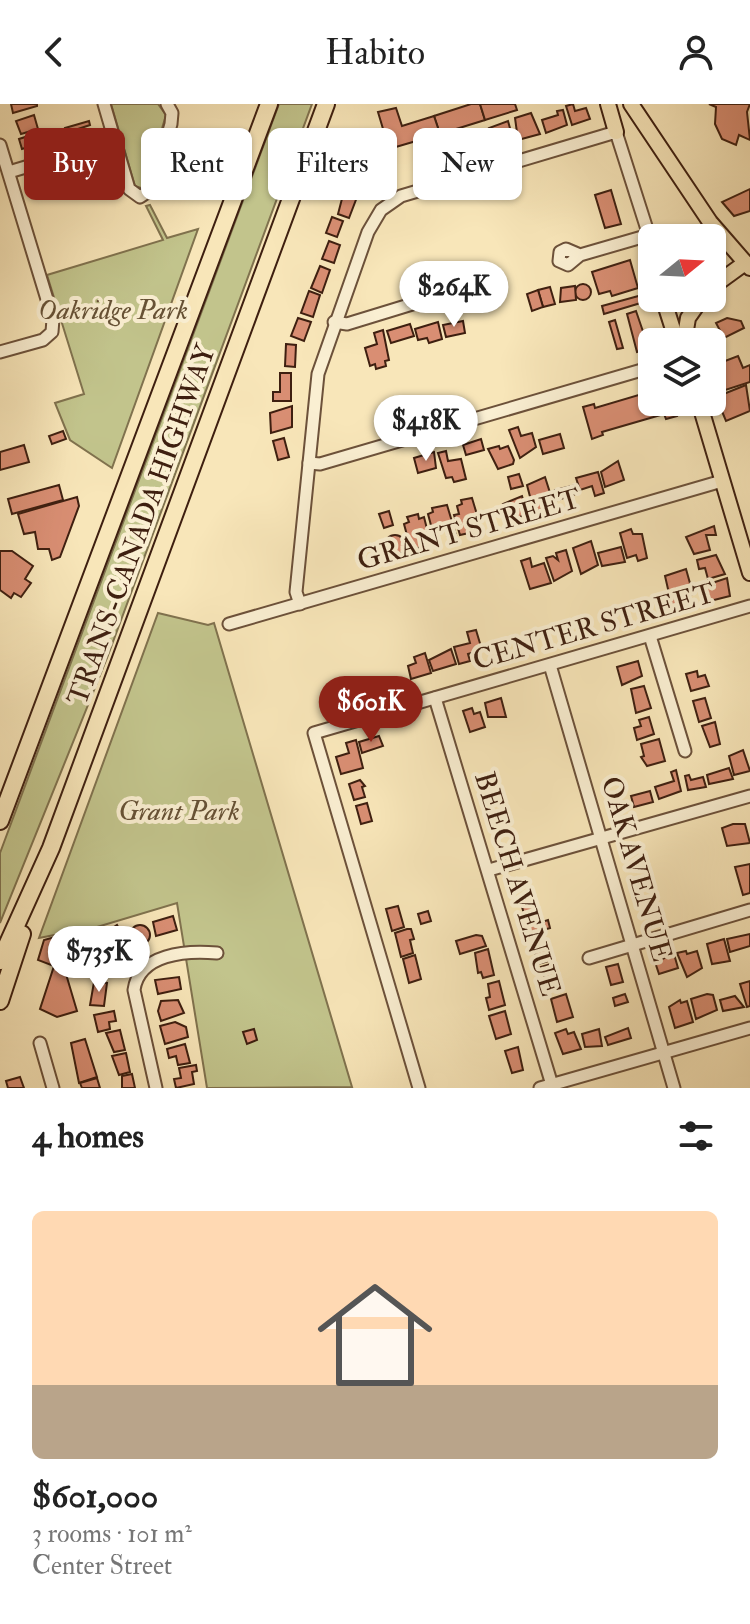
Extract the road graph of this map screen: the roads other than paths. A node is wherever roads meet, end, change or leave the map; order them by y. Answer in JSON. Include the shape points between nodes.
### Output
{"nodes":[{"id":1,"x":104,"y":104,"type":"edge"},
{"id":2,"x":167,"y":104,"type":"edge"},
{"id":3,"x":269,"y":104,"type":"edge"},
{"id":4,"x":326,"y":104,"type":"edge"},
{"id":5,"x":608,"y":104,"type":"edge"},
{"id":6,"x":631,"y":104,"type":"edge"},
{"id":7,"x":111,"y":128,"type":"edge"},
{"id":8,"x":616,"y":132,"type":"junction"},
{"id":9,"x":0,"y":145,"type":"edge"},
{"id":10,"x":24,"y":167,"type":"edge"},
{"id":11,"x":9,"y":172,"type":"junction"},
{"id":12,"x":125,"y":175,"type":"edge"},
{"id":13,"x":645,"y":224,"type":"edge"},
{"id":14,"x":638,"y":243,"type":"edge"},
{"id":15,"x":580,"y":255,"type":"dead end"},
{"id":16,"x":748,"y":264,"type":"edge"},
{"id":17,"x":726,"y":278,"type":"edge"},
{"id":18,"x":445,"y":294,"type":"dead end"},
{"id":19,"x":334,"y":322,"type":"junction"},
{"id":20,"x":0,"y":352,"type":"edge"},
{"id":21,"x":638,"y":371,"type":"edge"},
{"id":22,"x":703,"y":416,"type":"edge"},
{"id":23,"x":309,"y":463,"type":"junction"},
{"id":24,"x":722,"y":481,"type":"junction"},
{"id":25,"x":750,"y":573,"type":"edge"},
{"id":26,"x":300,"y":604,"type":"junction"},
{"id":27,"x":750,"y":606,"type":"edge"},
{"id":28,"x":229,"y":624,"type":"dead end"},
{"id":29,"x":650,"y":636,"type":"junction"},
{"id":30,"x":550,"y":665,"type":"junction"},
{"id":31,"x":435,"y":698,"type":"junction"},
{"id":32,"x":685,"y":751,"type":"dead end"},
{"id":33,"x":750,"y":796,"type":"edge"},
{"id":34,"x":0,"y":821,"type":"edge"},
{"id":35,"x":602,"y":838,"type":"junction"},
{"id":36,"x":51,"y":848,"type":"junction"},
{"id":37,"x":489,"y":870,"type":"junction"},
{"id":38,"x":750,"y":910,"type":"edge"},
{"id":39,"x":633,"y":945,"type":"junction"},
{"id":40,"x":217,"y":953,"type":"dead end"},
{"id":41,"x":589,"y":958,"type":"dead end"},
{"id":42,"x":0,"y":961,"type":"edge"},
{"id":43,"x":0,"y":1001,"type":"edge"},
{"id":44,"x":750,"y":1028,"type":"edge"},
{"id":45,"x":40,"y":1043,"type":"dead end"},
{"id":46,"x":664,"y":1053,"type":"junction"},
{"id":47,"x":546,"y":1086,"type":"edge"},
{"id":48,"x":53,"y":1088,"type":"edge"},
{"id":49,"x":156,"y":1088,"type":"edge"},
{"id":50,"x":419,"y":1088,"type":"edge"},
{"id":51,"x":674,"y":1088,"type":"edge"}],
"edges":[{"from":1,"to":7,"type":"street"},
{"from":2,"to":12,"type":"street","via":[[171,124],[147,194],[140,197],[129,189]]},
{"from":3,"to":34,"type":"highway","name":"TRANS-CANADA HIGHWAY"},
{"from":4,"to":36,"type":"highway","name":"TRANS-CANADA HIGHWAY"},
{"from":5,"to":8,"type":"main road"},
{"from":6,"to":16,"type":"main road","via":[[677,176]]},
{"from":8,"to":13,"type":"street"},
{"from":8,"to":19,"type":"street","via":[[401,196],[381,210],[368,232]]},
{"from":9,"to":11,"type":"street"},
{"from":10,"to":11,"type":"street"},
{"from":11,"to":20,"type":"street","via":[[53,319],[52,332],[43,340]]},
{"from":14,"to":15,"type":"street"},
{"from":16,"to":17,"type":"main road"},
{"from":18,"to":19,"type":"street","via":[[347,324]]},
{"from":19,"to":23,"type":"street","via":[[318,374]]},
{"from":21,"to":23,"type":"street"},
{"from":22,"to":24,"type":"main road"},
{"from":23,"to":26,"type":"street","via":[[296,592]]},
{"from":24,"to":25,"type":"main road"},
{"from":24,"to":26,"type":"street","name":"GRANT STREET"},
{"from":26,"to":28,"type":"street","name":"GRANT STREET"},
{"from":27,"to":29,"type":"street","name":"CENTER STREET"},
{"from":29,"to":30,"type":"street","name":"CENTER STREET"},
{"from":29,"to":32,"type":"street"},
{"from":30,"to":31,"type":"street","name":"CENTER STREET"},
{"from":30,"to":35,"type":"street","name":"OAK AVENUE"},
{"from":31,"to":37,"type":"street","name":"BEECH AVENUE"},
{"from":31,"to":50,"type":"street","name":"CENTER STREET","via":[[314,733]]},
{"from":33,"to":35,"type":"street"},
{"from":35,"to":37,"type":"street"},
{"from":35,"to":39,"type":"street","name":"OAK AVENUE"},
{"from":36,"to":42,"type":"highway","name":"TRANS-CANADA HIGHWAY"},
{"from":36,"to":43,"type":"highway"},
{"from":37,"to":47,"type":"street","name":"BEECH AVENUE"},
{"from":38,"to":39,"type":"street"},
{"from":39,"to":41,"type":"street"},
{"from":39,"to":46,"type":"street","name":"OAK AVENUE"},
{"from":40,"to":49,"type":"street","via":[[199,951],[145,964],[136,977],[134,990]]},
{"from":44,"to":46,"type":"street"},
{"from":45,"to":48,"type":"street"},
{"from":46,"to":47,"type":"street"},
{"from":46,"to":51,"type":"street","name":"OAK AVENUE"}]}
